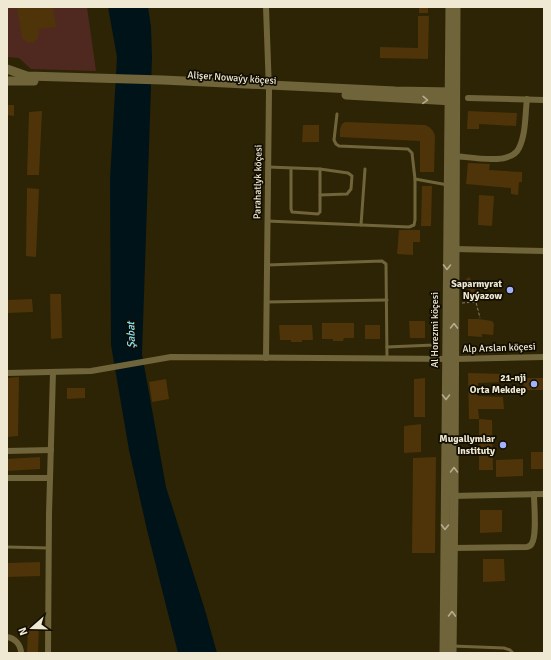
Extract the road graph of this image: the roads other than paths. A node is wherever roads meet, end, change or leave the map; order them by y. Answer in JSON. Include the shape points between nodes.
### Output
{"nodes":[{"id":1,"x":266,"y":7,"type":"edge"},
{"id":2,"x":450,"y":7,"type":"edge"},
{"id":3,"x":456,"y":7,"type":"edge"},
{"id":4,"x":7,"y":69,"type":"edge"},
{"id":5,"x":107,"y":80,"type":"junction"},
{"id":6,"x":7,"y":81,"type":"edge"},
{"id":7,"x":269,"y":89,"type":"junction"},
{"id":8,"x":452,"y":96,"type":"junction"},
{"id":9,"x":468,"y":98,"type":"dead end"},
{"id":10,"x":527,"y":100,"type":"junction"},
{"id":11,"x":544,"y":100,"type":"edge"},
{"id":12,"x":337,"y":114,"type":"dead end"},
{"id":13,"x":455,"y":156,"type":"junction"},
{"id":14,"x":268,"y":167,"type":"junction"},
{"id":15,"x":291,"y":168,"type":"junction"},
{"id":16,"x":320,"y":169,"type":"junction"},
{"id":17,"x":365,"y":169,"type":"dead end"},
{"id":18,"x":416,"y":180,"type":"junction"},
{"id":19,"x":448,"y":185,"type":"junction"},
{"id":20,"x":320,"y":195,"type":"junction"},
{"id":21,"x":267,"y":221,"type":"junction"},
{"id":22,"x":361,"y":225,"type":"junction"},
{"id":23,"x":455,"y":250,"type":"junction"},
{"id":24,"x":544,"y":251,"type":"edge"},
{"id":25,"x":267,"y":265,"type":"junction"},
{"id":26,"x":387,"y":300,"type":"junction"},
{"id":27,"x":266,"y":302,"type":"junction"},
{"id":28,"x":434,"y":321,"type":"dead end"},
{"id":29,"x":387,"y":347,"type":"junction"},
{"id":30,"x":544,"y":357,"type":"edge"},
{"id":31,"x":266,"y":358,"type":"junction"},
{"id":32,"x":387,"y":359,"type":"junction"},
{"id":33,"x":450,"y":359,"type":"junction"},
{"id":34,"x":53,"y":372,"type":"junction"},
{"id":35,"x":7,"y":373,"type":"edge"},
{"id":36,"x":51,"y":450,"type":"junction"},
{"id":37,"x":7,"y":451,"type":"edge"},
{"id":38,"x":7,"y":478,"type":"edge"},
{"id":39,"x":50,"y":478,"type":"junction"},
{"id":40,"x":534,"y":494,"type":"junction"},
{"id":41,"x":544,"y":494,"type":"edge"},
{"id":42,"x":450,"y":496,"type":"junction"},
{"id":43,"x":7,"y":547,"type":"edge"},
{"id":44,"x":49,"y":548,"type":"junction"},
{"id":45,"x":453,"y":548,"type":"junction"},
{"id":46,"x":7,"y":637,"type":"edge"},
{"id":47,"x":452,"y":649,"type":"edge"},
{"id":48,"x":21,"y":653,"type":"edge"},
{"id":49,"x":48,"y":653,"type":"edge"},
{"id":50,"x":444,"y":653,"type":"edge"},
{"id":51,"x":513,"y":653,"type":"edge"}],
"edges":[{"from":1,"to":7,"type":"street","name":"Parahatlyk köçesi"},
{"from":2,"to":8,"type":"street","name":"Al Horezmi köçesi"},
{"from":3,"to":8,"type":"street","name":"Al Horezmi köçesi"},
{"from":4,"to":5,"type":"street","name":"Alişer Nowaýy köçesi","via":[[27,76]]},
{"from":5,"to":6,"type":"street","name":"Alişer Nowaýy köçesi"},
{"from":5,"to":7,"type":"street","name":"Alişer Nowaýy köçesi"},
{"from":7,"to":8,"type":"street","name":"Alişer Nowaýy köçesi","via":[[395,91]]},
{"from":7,"to":14,"type":"street","name":"Parahatlyk köçesi"},
{"from":8,"to":13,"type":"street","name":"Al Horezmi köçesi"},
{"from":8,"to":19,"type":"street","name":"Al Horezmi köçesi"},
{"from":9,"to":10,"type":"street"},
{"from":10,"to":11,"type":"street"},
{"from":10,"to":13,"type":"street","via":[[523,137],[517,152],[499,159]]},
{"from":12,"to":18,"type":"lane","via":[[334,140],[336,144],[408,149],[412,152]]},
{"from":13,"to":23,"type":"street","name":"Al Horezmi köçesi"},
{"from":14,"to":15,"type":"lane"},
{"from":14,"to":21,"type":"street","name":"Parahatlyk köçesi"},
{"from":15,"to":16,"type":"lane"},
{"from":15,"to":20,"type":"lane","via":[[292,212],[318,214]]},
{"from":16,"to":20,"type":"lane"},
{"from":16,"to":20,"type":"lane","via":[[348,172],[352,176],[352,189],[347,194]]},
{"from":17,"to":22,"type":"lane"},
{"from":18,"to":19,"type":"lane"},
{"from":18,"to":22,"type":"lane","via":[[414,225]]},
{"from":19,"to":33,"type":"street","name":"Al Horezmi köçesi","one_way":true},
{"from":21,"to":22,"type":"lane"},
{"from":21,"to":25,"type":"street","name":"Parahatlyk köçesi"},
{"from":23,"to":24,"type":"street"},
{"from":33,"to":23,"type":"street","name":"Al Horezmi köçesi","one_way":true},
{"from":25,"to":26,"type":"lane","via":[[382,261],[386,264]]},
{"from":25,"to":27,"type":"street","name":"Parahatlyk köçesi"},
{"from":26,"to":27,"type":"lane"},
{"from":26,"to":29,"type":"lane"},
{"from":27,"to":31,"type":"street","name":"Parahatlyk köçesi"},
{"from":28,"to":29,"type":"lane","via":[[434,345]]},
{"from":29,"to":32,"type":"lane"},
{"from":30,"to":33,"type":"street","name":"Alp Arslan köçesi"},
{"from":31,"to":32,"type":"street","name":"Alp Arslan köçesi"},
{"from":31,"to":34,"type":"street","name":"Alp Arslan köçesi","via":[[171,357],[91,371]]},
{"from":32,"to":33,"type":"street","name":"Alp Arslan köçesi"},
{"from":33,"to":42,"type":"street","name":"Al Horezmi köçesi"},
{"from":34,"to":35,"type":"street","name":"Alp Arslan köçesi"},
{"from":34,"to":36,"type":"street"},
{"from":36,"to":37,"type":"street"},
{"from":36,"to":39,"type":"street"},
{"from":38,"to":39,"type":"street"},
{"from":39,"to":44,"type":"street"},
{"from":40,"to":41,"type":"street"},
{"from":40,"to":42,"type":"street"},
{"from":40,"to":45,"type":"street","via":[[534,531],[531,546]]},
{"from":42,"to":45,"type":"street","name":"Al Horezmi köçesi"},
{"from":42,"to":50,"type":"street","name":"Al Horezmi köçesi","one_way":true},
{"from":43,"to":44,"type":"lane"},
{"from":44,"to":49,"type":"street"},
{"from":47,"to":45,"type":"street","name":"Al Horezmi köçesi","one_way":true},
{"from":46,"to":48,"type":"street","via":[[11,637],[19,645]]},
{"from":47,"to":51,"type":"lane","via":[[504,648]]}]}
